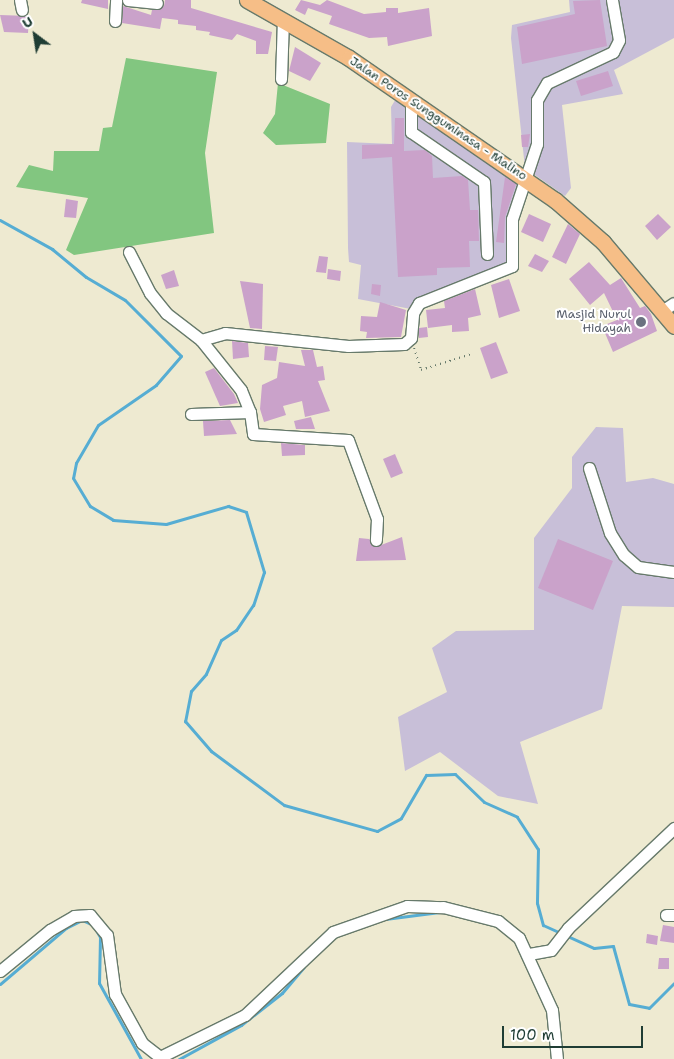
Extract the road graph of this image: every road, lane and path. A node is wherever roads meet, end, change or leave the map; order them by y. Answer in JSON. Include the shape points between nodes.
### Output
{"nodes":[{"id":1,"x":116,"y":0,"type":"edge"},
{"id":2,"x":128,"y":0,"type":"edge"},
{"id":3,"x":247,"y":0,"type":"edge"},
{"id":4,"x":612,"y":0,"type":"edge"},
{"id":5,"x":157,"y":3,"type":"dead end"},
{"id":6,"x":283,"y":20,"type":"junction"},
{"id":7,"x":114,"y":21,"type":"dead end"},
{"id":8,"x":280,"y":79,"type":"dead end"},
{"id":9,"x":411,"y":99,"type":"junction"},
{"id":10,"x":527,"y":179,"type":"junction"},
{"id":11,"x":129,"y":252,"type":"dead end"},
{"id":12,"x":487,"y":254,"type":"dead end"},
{"id":13,"x":668,"y":307,"type":"edge"},
{"id":14,"x":674,"y":326,"type":"edge"},
{"id":15,"x":411,"y":338,"type":"junction"},
{"id":16,"x":201,"y":340,"type":"junction"},
{"id":17,"x":471,"y":354,"type":"dead end"},
{"id":18,"x":250,"y":412,"type":"junction"},
{"id":19,"x":191,"y":414,"type":"dead end"},
{"id":20,"x":589,"y":468,"type":"dead end"},
{"id":21,"x":376,"y":540,"type":"dead end"},
{"id":22,"x":674,"y":572,"type":"edge"},
{"id":23,"x":674,"y":828,"type":"edge"},
{"id":24,"x":528,"y":954,"type":"junction"},
{"id":25,"x":0,"y":971,"type":"edge"},
{"id":26,"x":556,"y":1059,"type":"edge"}],
"edges":[{"from":1,"to":7,"type":"street"},
{"from":2,"to":5,"type":"street"},
{"from":3,"to":6,"type":"main road","name":"Jalan Poros Sungguminasa - Malino"},
{"from":4,"to":10,"type":"street","via":[[619,40],[613,52],[546,84],[541,91],[537,144]]},
{"from":6,"to":8,"type":"street"},
{"from":6,"to":9,"type":"main road","name":"Jalan Poros Sungguminasa - Malino"},
{"from":9,"to":10,"type":"main road","name":"Jalan Poros Sungguminasa - Malino"},
{"from":9,"to":12,"type":"street","via":[[411,132],[484,182]]},
{"from":10,"to":13,"type":"main road","name":"Jalan Poros Sungguminasa - Malino","via":[[603,242]]},
{"from":10,"to":15,"type":"street","via":[[512,219],[512,266],[419,303],[413,313]]},
{"from":11,"to":16,"type":"street","via":[[150,293],[172,318]]},
{"from":13,"to":14,"type":"main road","name":"Jalan Poros Sungguminasa - Malino"},
{"from":15,"to":16,"type":"street","via":[[395,346],[370,347],[225,333]]},
{"from":15,"to":17,"type":"path","via":[[421,370]]},
{"from":16,"to":18,"type":"street","via":[[228,370]]},
{"from":18,"to":19,"type":"street"},
{"from":18,"to":21,"type":"street","via":[[253,434],[348,440],[377,519]]},
{"from":20,"to":22,"type":"street","via":[[610,533],[624,555],[638,568]]},
{"from":23,"to":24,"type":"street","via":[[568,928],[551,950]]},
{"from":24,"to":25,"type":"street","via":[[508,927],[480,915],[432,906],[388,911],[333,932],[245,1015],[160,1057],[146,1049],[116,994],[107,935],[90,915],[74,916],[50,930]]},
{"from":24,"to":26,"type":"street","via":[[552,1010]]}]}
